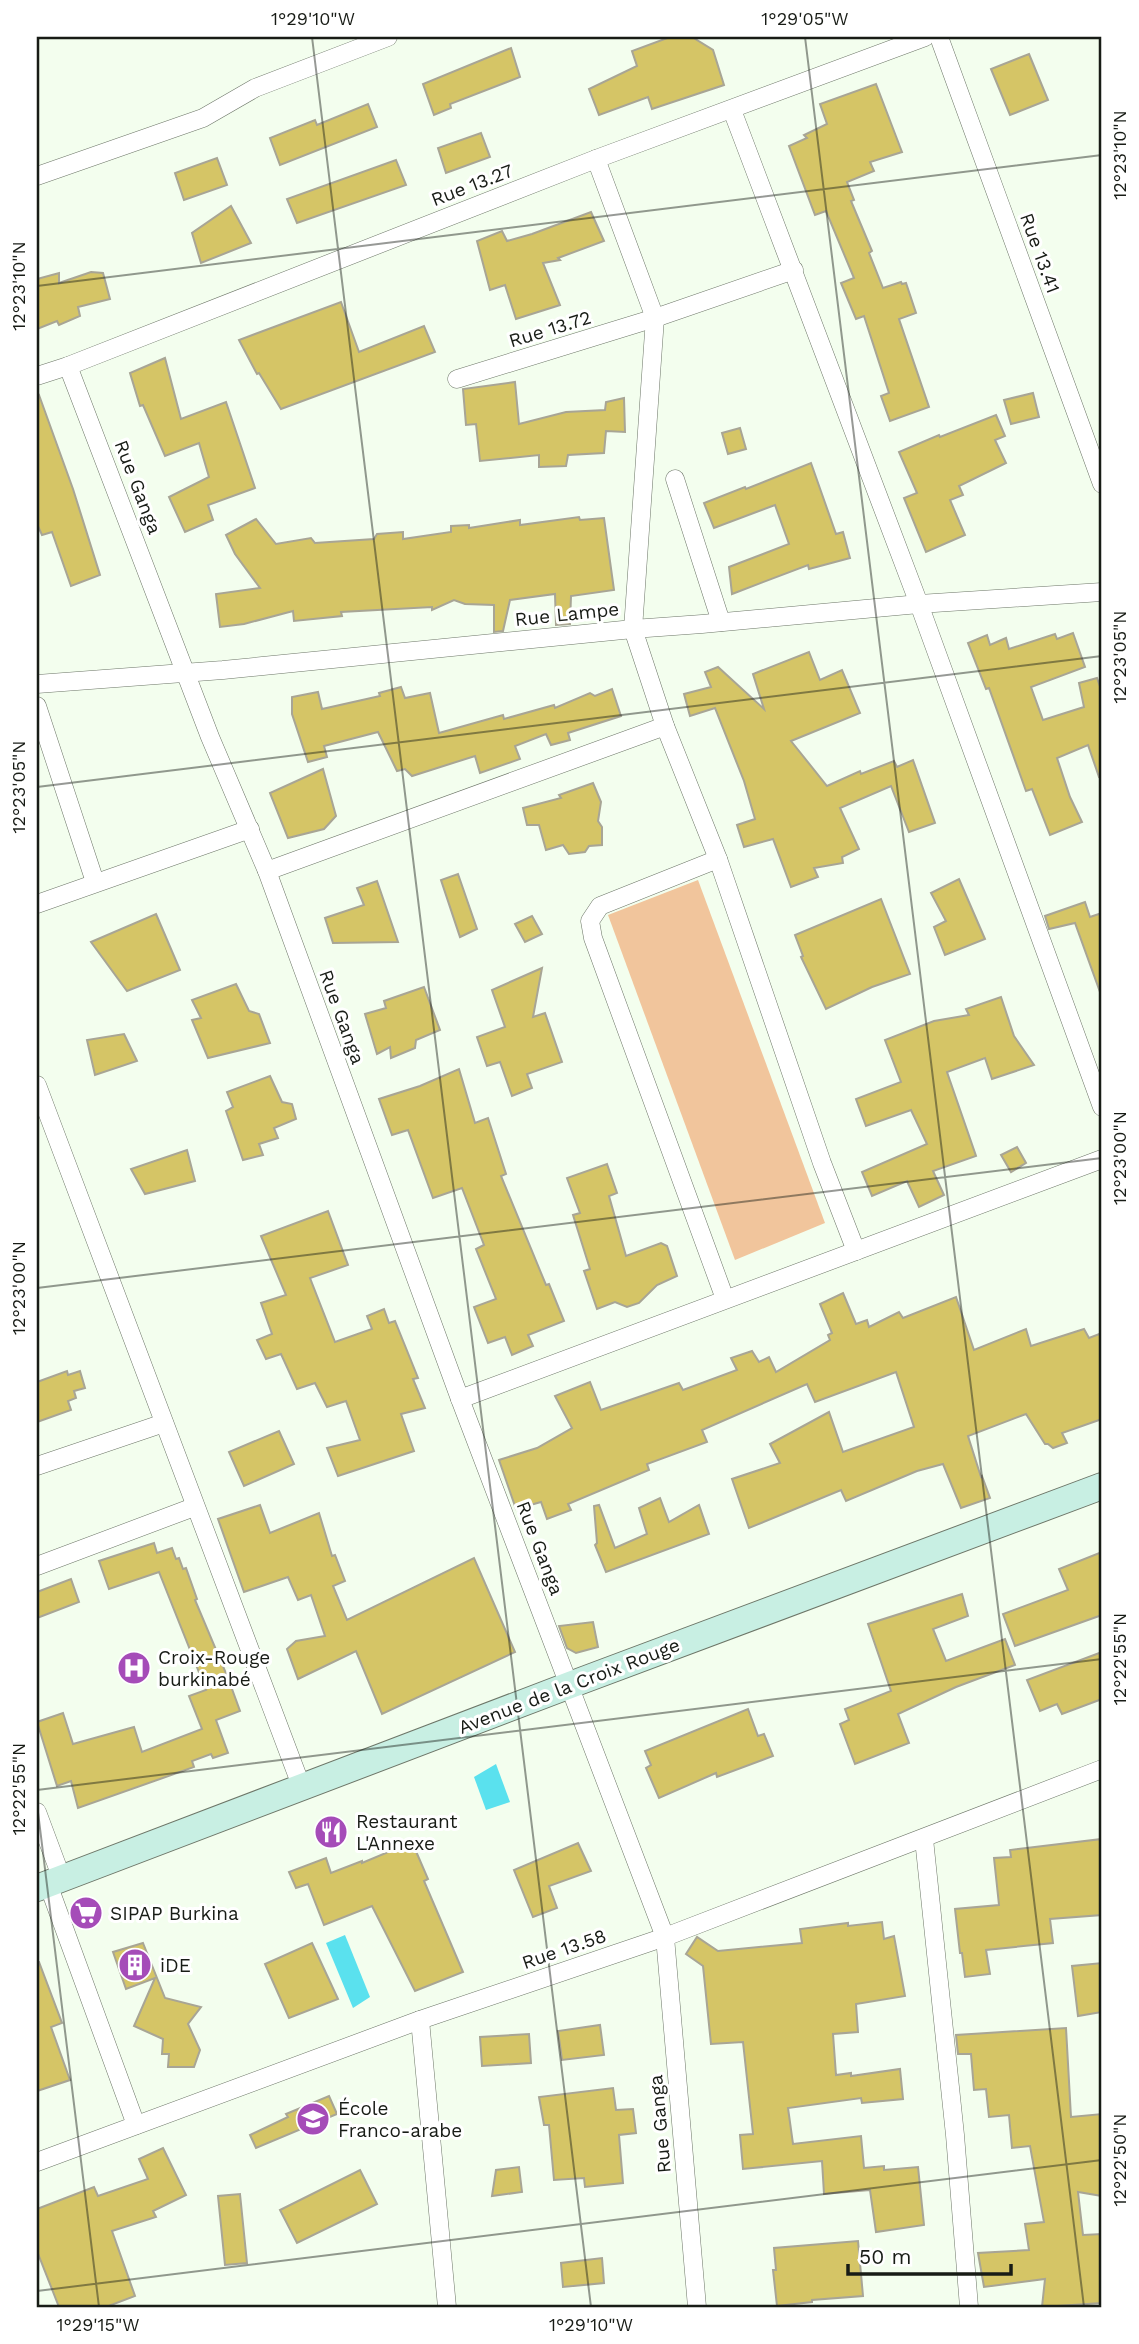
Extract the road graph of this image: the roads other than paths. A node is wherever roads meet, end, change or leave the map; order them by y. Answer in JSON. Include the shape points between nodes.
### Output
{"nodes":[{"id":1,"x":388,"y":37,"type":"edge"},
{"id":2,"x":925,"y":37,"type":"edge"},
{"id":3,"x":939,"y":37,"type":"edge"},
{"id":4,"x":732,"y":110,"type":"junction"},
{"id":5,"x":596,"y":159,"type":"junction"},
{"id":6,"x":37,"y":176,"type":"edge"},
{"id":7,"x":794,"y":270,"type":"junction"},
{"id":8,"x":654,"y":318,"type":"junction"},
{"id":9,"x":68,"y":366,"type":"junction"},
{"id":10,"x":37,"y":376,"type":"edge"},
{"id":11,"x":457,"y":380,"type":"dead end"},
{"id":12,"x":675,"y":479,"type":"dead end"},
{"id":13,"x":1102,"y":484,"type":"edge"},
{"id":14,"x":1102,"y":592,"type":"edge"},
{"id":15,"x":919,"y":604,"type":"junction"},
{"id":16,"x":721,"y":622,"type":"junction"},
{"id":17,"x":633,"y":629,"type":"junction"},
{"id":18,"x":187,"y":671,"type":"junction"},
{"id":19,"x":37,"y":684,"type":"edge"},
{"id":20,"x":37,"y":706,"type":"edge"},
{"id":21,"x":665,"y":726,"type":"junction"},
{"id":22,"x":250,"y":829,"type":"junction"},
{"id":23,"x":718,"y":859,"type":"junction"},
{"id":24,"x":267,"y":871,"type":"junction"},
{"id":25,"x":95,"y":882,"type":"junction"},
{"id":26,"x":37,"y":904,"type":"edge"},
{"id":27,"x":37,"y":1085,"type":"edge"},
{"id":28,"x":1102,"y":1107,"type":"edge"},
{"id":29,"x":1102,"y":1159,"type":"edge"},
{"id":30,"x":856,"y":1251,"type":"junction"},
{"id":31,"x":725,"y":1298,"type":"junction"},
{"id":32,"x":460,"y":1399,"type":"junction"},
{"id":33,"x":164,"y":1423,"type":"junction"},
{"id":34,"x":37,"y":1466,"type":"edge"},
{"id":35,"x":1102,"y":1486,"type":"edge"},
{"id":36,"x":194,"y":1507,"type":"junction"},
{"id":37,"x":37,"y":1566,"type":"edge"},
{"id":38,"x":570,"y":1685,"type":"junction"},
{"id":39,"x":1102,"y":1769,"type":"edge"},
{"id":40,"x":302,"y":1788,"type":"junction"},
{"id":41,"x":37,"y":1812,"type":"edge"},
{"id":42,"x":924,"y":1839,"type":"junction"},
{"id":43,"x":49,"y":1884,"type":"edge"},
{"id":44,"x":665,"y":1937,"type":"junction"},
{"id":45,"x":420,"y":2020,"type":"junction"},
{"id":46,"x":136,"y":2125,"type":"junction"},
{"id":47,"x":37,"y":2162,"type":"edge"},
{"id":48,"x":447,"y":2307,"type":"edge"},
{"id":49,"x":697,"y":2307,"type":"edge"},
{"id":50,"x":969,"y":2307,"type":"edge"}],
"edges":[{"from":1,"to":6,"type":"street","via":[[255,89],[203,118]]},
{"from":2,"to":4,"type":"street","name":"Rue 13.27"},
{"from":3,"to":13,"type":"street","name":"Rue 13.41"},
{"from":4,"to":5,"type":"street","name":"Rue 13.27"},
{"from":4,"to":7,"type":"street"},
{"from":5,"to":8,"type":"street"},
{"from":5,"to":9,"type":"street","name":"Rue 13.27"},
{"from":7,"to":8,"type":"street","name":"Rue 13.72"},
{"from":7,"to":15,"type":"street"},
{"from":8,"to":11,"type":"street","name":"Rue 13.72"},
{"from":8,"to":17,"type":"street"},
{"from":9,"to":10,"type":"street","name":"Rue 13.27"},
{"from":9,"to":18,"type":"street","name":"Rue Ganga"},
{"from":12,"to":16,"type":"street"},
{"from":14,"to":15,"type":"street","name":"Rue Lampe"},
{"from":15,"to":16,"type":"street","name":"Rue Lampe"},
{"from":15,"to":28,"type":"street"},
{"from":16,"to":17,"type":"street","name":"Rue Lampe"},
{"from":17,"to":18,"type":"street","name":"Rue Lampe"},
{"from":17,"to":21,"type":"street"},
{"from":18,"to":19,"type":"street","name":"Rue Lampe"},
{"from":18,"to":22,"type":"street","name":"Rue Ganga"},
{"from":20,"to":25,"type":"street"},
{"from":21,"to":23,"type":"street"},
{"from":21,"to":24,"type":"street"},
{"from":22,"to":24,"type":"street","name":"Rue Ganga"},
{"from":22,"to":25,"type":"street"},
{"from":23,"to":30,"type":"street"},
{"from":23,"to":31,"type":"street","via":[[600,906],[590,921]]},
{"from":24,"to":32,"type":"street","name":"Rue Ganga"},
{"from":25,"to":26,"type":"street"},
{"from":27,"to":33,"type":"street"},
{"from":29,"to":30,"type":"street"},
{"from":30,"to":31,"type":"street"},
{"from":31,"to":32,"type":"street"},
{"from":32,"to":38,"type":"street","name":"Rue Ganga"},
{"from":33,"to":34,"type":"street"},
{"from":33,"to":36,"type":"street"},
{"from":35,"to":38,"type":"street","name":"Avenue de la Croix Rouge"},
{"from":36,"to":37,"type":"street"},
{"from":36,"to":40,"type":"street"},
{"from":38,"to":40,"type":"street","name":"Avenue de la Croix Rouge"},
{"from":38,"to":44,"type":"street","name":"Rue Ganga"},
{"from":39,"to":42,"type":"street","name":"Rue 13.58"},
{"from":40,"to":43,"type":"street","name":"Avenue de la Croix Rouge"},
{"from":41,"to":43,"type":"street"},
{"from":42,"to":44,"type":"street","name":"Rue 13.58"},
{"from":42,"to":50,"type":"street"},
{"from":43,"to":46,"type":"street"},
{"from":44,"to":45,"type":"street","name":"Rue 13.58"},
{"from":44,"to":49,"type":"street","name":"Rue Ganga"},
{"from":45,"to":46,"type":"street","name":"Rue 13.58"},
{"from":45,"to":48,"type":"street"},
{"from":46,"to":47,"type":"street","name":"Rue 13.58"}]}
